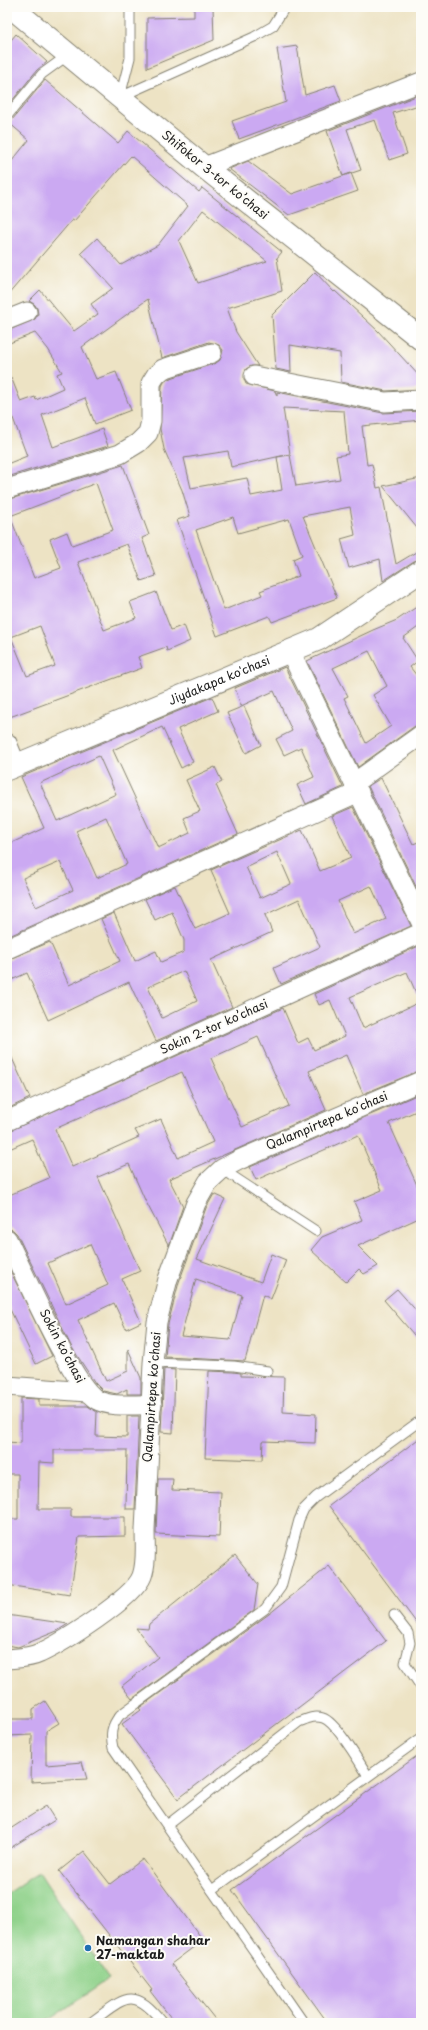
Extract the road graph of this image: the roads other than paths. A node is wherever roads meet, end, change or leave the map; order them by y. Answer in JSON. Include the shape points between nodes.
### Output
{"nodes":[{"id":1,"x":130,"y":7,"type":"edge"},
{"id":2,"x":285,"y":7,"type":"edge"},
{"id":3,"x":13,"y":8,"type":"edge"},
{"id":4,"x":68,"y":54,"type":"junction"},
{"id":5,"x":421,"y":82,"type":"edge"},
{"id":6,"x":120,"y":97,"type":"junction"},
{"id":7,"x":7,"y":116,"type":"edge"},
{"id":8,"x":204,"y":167,"type":"junction"},
{"id":9,"x":27,"y":312,"type":"dead end"},
{"id":10,"x":7,"y":320,"type":"edge"},
{"id":11,"x":421,"y":339,"type":"edge"},
{"id":12,"x":212,"y":353,"type":"dead end"},
{"id":13,"x":254,"y":376,"type":"dead end"},
{"id":14,"x":421,"y":400,"type":"edge"},
{"id":15,"x":7,"y":489,"type":"edge"},
{"id":16,"x":421,"y":571,"type":"edge"},
{"id":17,"x":290,"y":651,"type":"junction"},
{"id":18,"x":421,"y":735,"type":"edge"},
{"id":19,"x":7,"y":743,"type":"edge"},
{"id":20,"x":12,"y":767,"type":"edge"},
{"id":21,"x":357,"y":788,"type":"junction"},
{"id":22,"x":421,"y":922,"type":"edge"},
{"id":23,"x":421,"y":933,"type":"edge"},
{"id":24,"x":7,"y":949,"type":"edge"},
{"id":25,"x":421,"y":1081,"type":"edge"},
{"id":26,"x":7,"y":1121,"type":"edge"},
{"id":27,"x":222,"y":1169,"type":"junction"},
{"id":28,"x":316,"y":1231,"type":"dead end"},
{"id":29,"x":7,"y":1239,"type":"edge"},
{"id":30,"x":153,"y":1363,"type":"junction"},
{"id":31,"x":268,"y":1371,"type":"dead end"},
{"id":32,"x":7,"y":1386,"type":"edge"},
{"id":33,"x":87,"y":1392,"type":"junction"},
{"id":34,"x":152,"y":1405,"type":"junction"},
{"id":35,"x":421,"y":1420,"type":"edge"},
{"id":36,"x":394,"y":1615,"type":"dead end"},
{"id":37,"x":7,"y":1659,"type":"edge"},
{"id":38,"x":421,"y":1687,"type":"edge"},
{"id":39,"x":421,"y":1738,"type":"edge"},
{"id":40,"x":368,"y":1776,"type":"junction"},
{"id":41,"x":167,"y":1825,"type":"junction"},
{"id":42,"x":212,"y":1890,"type":"junction"},
{"id":43,"x":90,"y":2023,"type":"edge"},
{"id":44,"x":162,"y":2023,"type":"edge"},
{"id":45,"x":304,"y":2023,"type":"edge"}],
"edges":[{"from":1,"to":6,"type":"lane","via":[[130,58]]},
{"from":2,"to":6,"type":"lane","via":[[273,26],[254,37]]},
{"from":3,"to":4,"type":"street","name":"Shifokor 3-tor koʼchasi"},
{"from":4,"to":6,"type":"street","name":"Shifokor 3-tor koʼchasi"},
{"from":4,"to":7,"type":"lane","via":[[42,74]]},
{"from":5,"to":8,"type":"street"},
{"from":6,"to":8,"type":"street","name":"Shifokor 3-tor koʼchasi"},
{"from":8,"to":11,"type":"street","name":"Shifokor 3-tor koʼchasi"},
{"from":9,"to":10,"type":"street"},
{"from":12,"to":15,"type":"street","via":[[163,369],[156,375],[151,383],[151,421],[148,433],[138,443],[120,454]]},
{"from":13,"to":14,"type":"street","via":[[385,402]]},
{"from":16,"to":17,"type":"street","name":"Jiydakapa ko'chasi","via":[[319,639]]},
{"from":17,"to":20,"type":"street","name":"Jiydakapa ko'chasi"},
{"from":17,"to":21,"type":"street"},
{"from":18,"to":21,"type":"street"},
{"from":19,"to":20,"type":"street"},
{"from":21,"to":22,"type":"street"},
{"from":21,"to":24,"type":"street"},
{"from":23,"to":26,"type":"street","name":"Sokin 2-tor koʼchasi"},
{"from":25,"to":27,"type":"street","name":"Qalampirtepa koʻchasi"},
{"from":27,"to":28,"type":"lane"},
{"from":27,"to":30,"type":"street","name":"Qalampirtepa koʻchasi","via":[[208,1182],[196,1203],[168,1278],[157,1322]]},
{"from":29,"to":33,"type":"street","name":"Sokin koʻchasi","via":[[69,1365]]},
{"from":30,"to":31,"type":"lane","via":[[234,1366]]},
{"from":30,"to":34,"type":"street","name":"Qalampirtepa koʻchasi"},
{"from":32,"to":33,"type":"street"},
{"from":33,"to":34,"type":"street","name":"Sokin koʻchasi","via":[[98,1400],[113,1404]]},
{"from":34,"to":37,"type":"street","name":"Qalampirtepa koʻchasi","via":[[142,1577],[132,1591],[67,1638],[39,1654]]},
{"from":35,"to":41,"type":"lane","via":[[316,1497],[304,1509],[281,1587],[265,1609],[120,1715],[113,1723],[110,1736],[113,1748]]},
{"from":36,"to":38,"type":"lane","via":[[408,1633],[410,1643],[405,1663]]},
{"from":39,"to":40,"type":"lane"},
{"from":40,"to":41,"type":"lane","via":[[334,1726],[324,1718],[313,1716],[299,1722]]},
{"from":40,"to":42,"type":"lane"},
{"from":41,"to":42,"type":"lane"},
{"from":42,"to":45,"type":"lane"},
{"from":43,"to":44,"type":"lane","via":[[123,1999],[134,1999],[144,2002]]}]}
